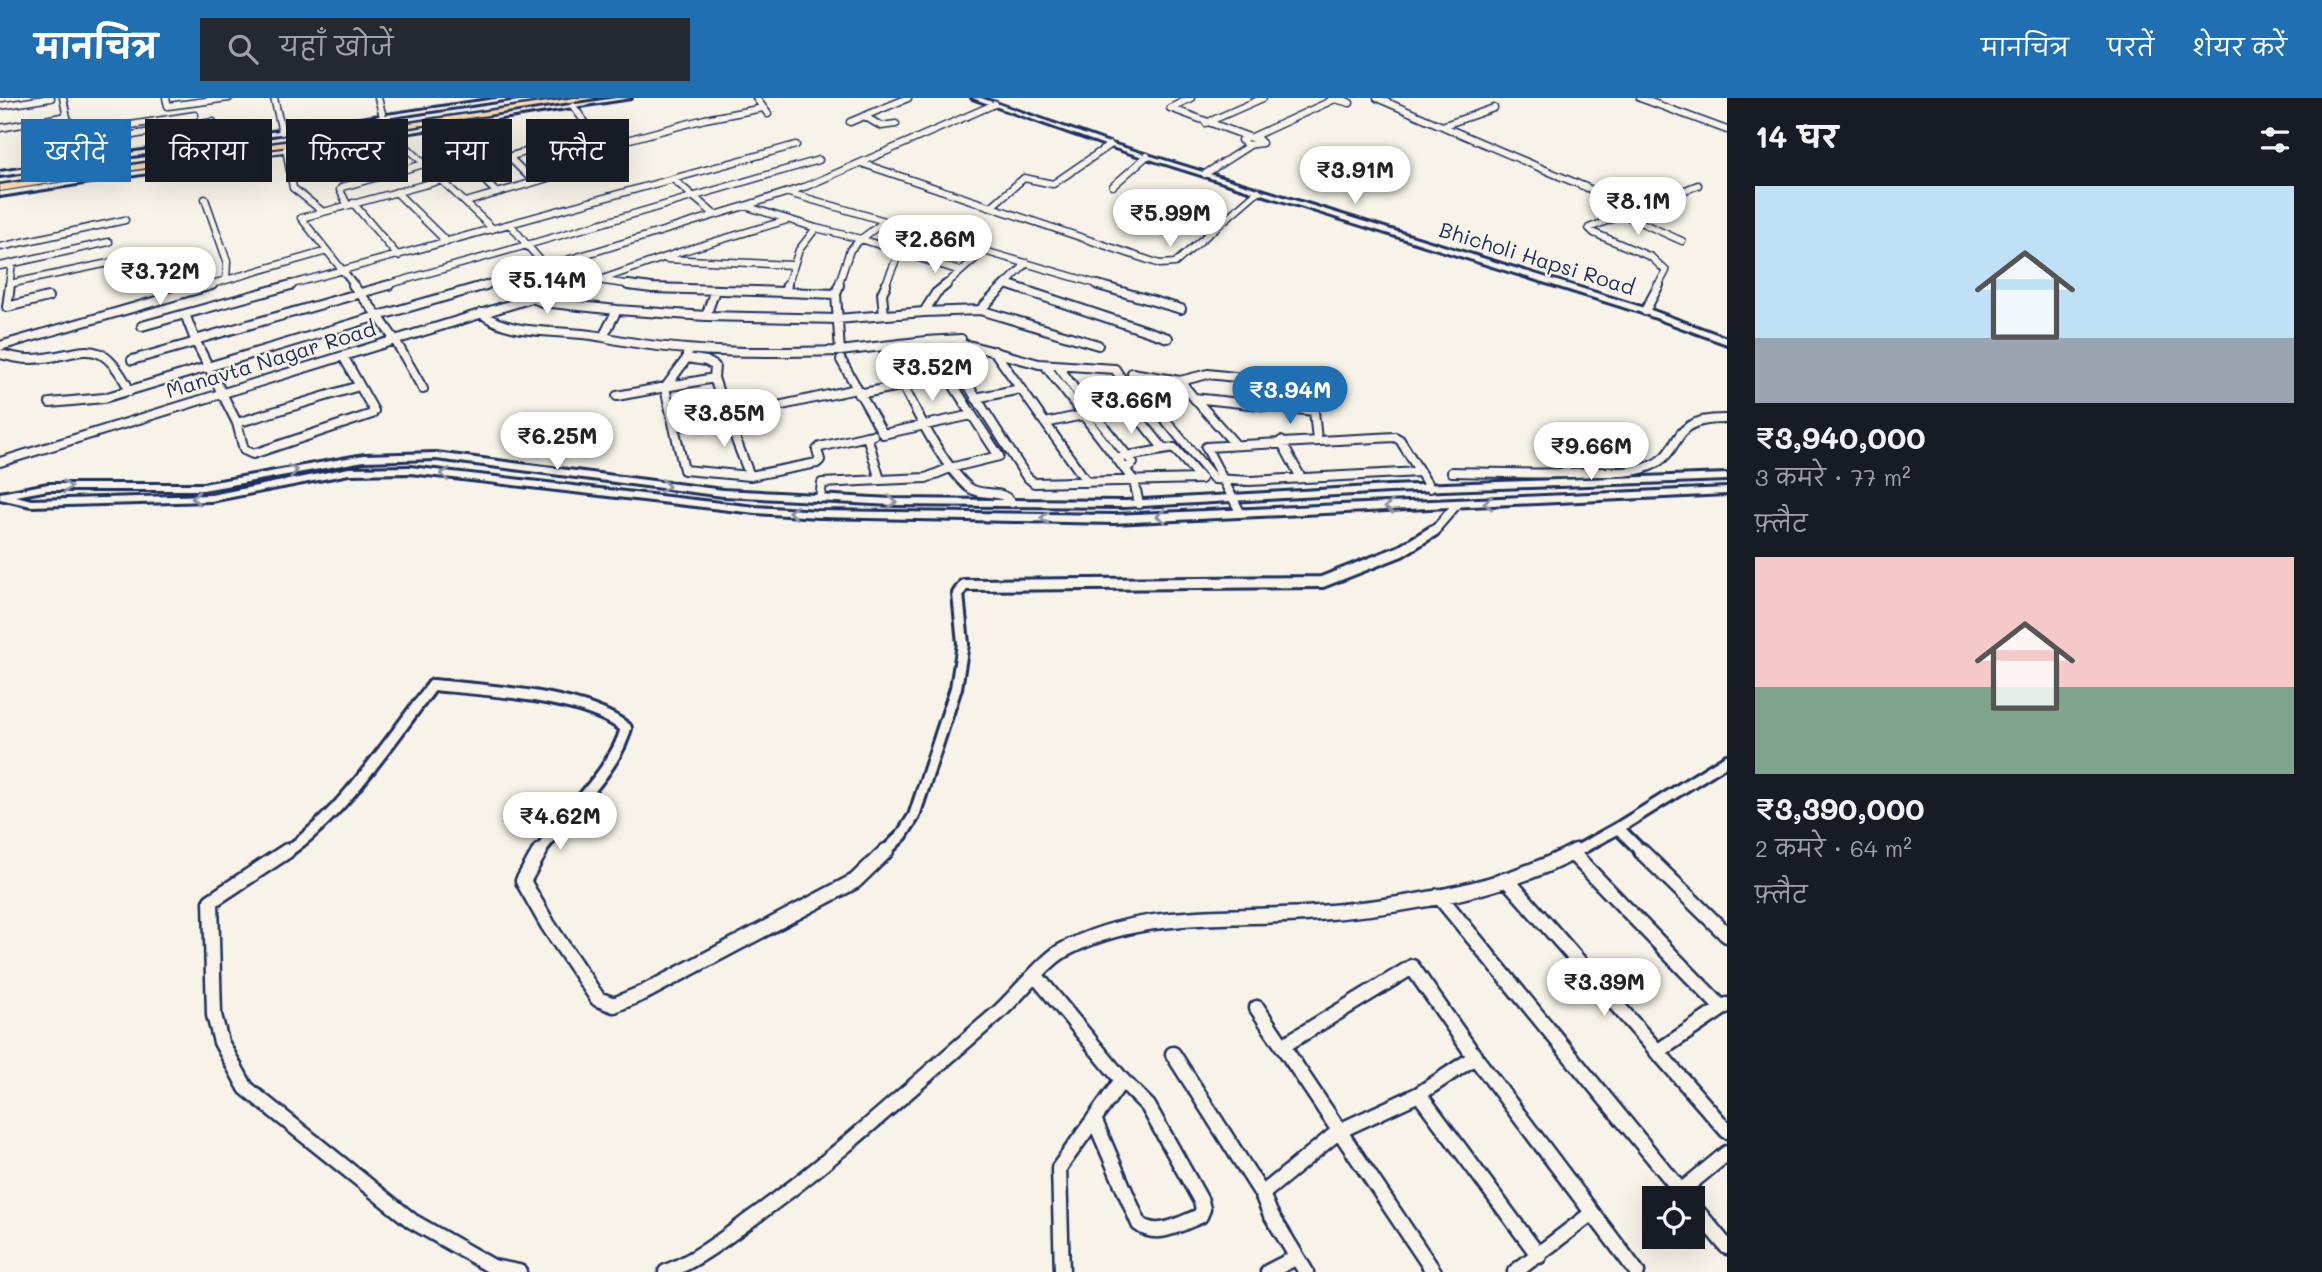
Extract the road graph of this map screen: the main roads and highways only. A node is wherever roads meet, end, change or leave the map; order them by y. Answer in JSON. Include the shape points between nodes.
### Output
{"nodes":[{"id":1,"x":554,"y":98,"type":"edge"},
{"id":2,"x":592,"y":98,"type":"edge"},
{"id":3,"x":0,"y":181,"type":"edge"},
{"id":4,"x":0,"y":188,"type":"edge"}],
"edges":[{"from":1,"to":3,"type":"highway"},
{"from":2,"to":4,"type":"highway"}]}
